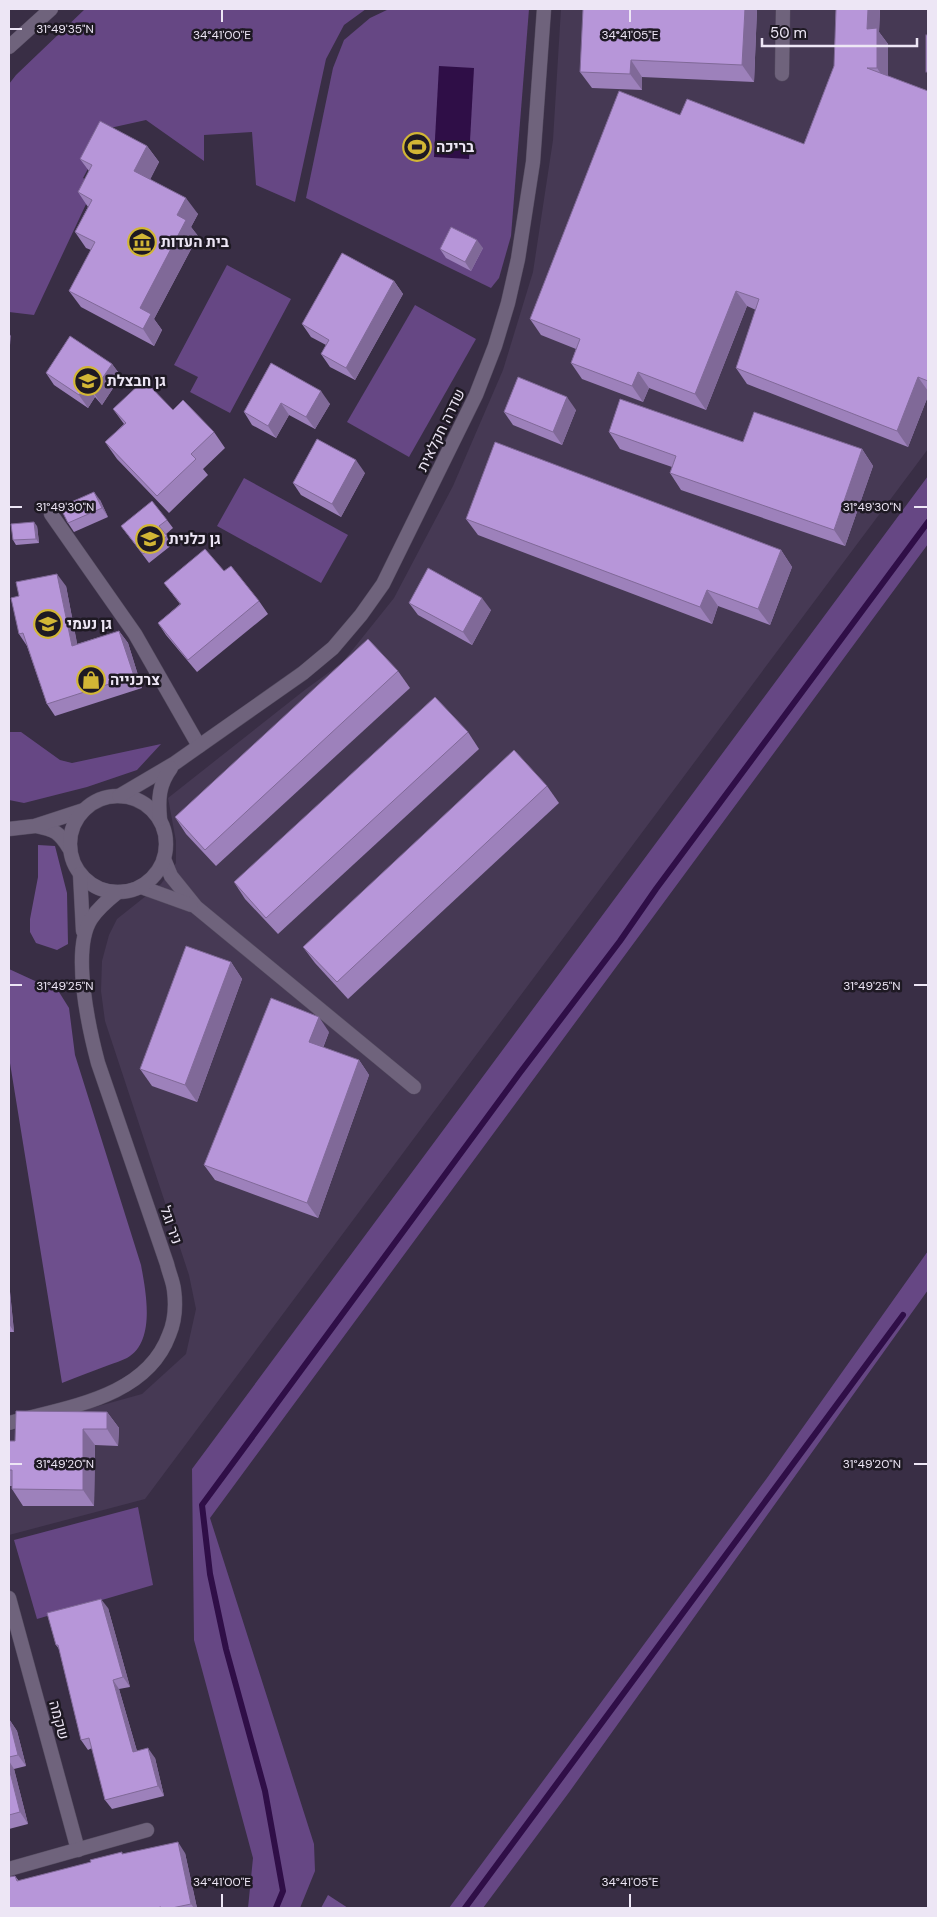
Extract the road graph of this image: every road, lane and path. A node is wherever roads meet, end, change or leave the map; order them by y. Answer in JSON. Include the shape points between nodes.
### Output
{"nodes":[{"id":1,"x":51,"y":9,"type":"edge"},
{"id":2,"x":544,"y":9,"type":"edge"},
{"id":3,"x":782,"y":9,"type":"edge"},
{"id":4,"x":9,"y":47,"type":"edge"},
{"id":5,"x":782,"y":74,"type":"dead end"},
{"id":6,"x":51,"y":514,"type":"dead end"},
{"id":7,"x":199,"y":746,"type":"junction"},
{"id":8,"x":175,"y":763,"type":"junction"},
{"id":9,"x":119,"y":796,"type":"junction"},
{"id":10,"x":84,"y":810,"type":"junction"},
{"id":11,"x":160,"y":819,"type":"junction"},
{"id":12,"x":35,"y":826,"type":"junction"},
{"id":13,"x":9,"y":829,"type":"edge"},
{"id":14,"x":69,"y":848,"type":"junction"},
{"id":15,"x":164,"y":859,"type":"junction"},
{"id":16,"x":80,"y":874,"type":"junction"},
{"id":17,"x":141,"y":887,"type":"junction"},
{"id":18,"x":118,"y":892,"type":"junction"},
{"id":19,"x":196,"y":907,"type":"junction"},
{"id":20,"x":84,"y":942,"type":"junction"},
{"id":21,"x":414,"y":1087,"type":"dead end"},
{"id":22,"x":9,"y":1423,"type":"edge"},
{"id":23,"x":9,"y":1598,"type":"edge"},
{"id":24,"x":147,"y":1830,"type":"dead end"},
{"id":25,"x":78,"y":1850,"type":"junction"},
{"id":26,"x":9,"y":1869,"type":"edge"}],
"edges":[{"from":1,"to":4,"type":"street"},
{"from":2,"to":7,"type":"street","name":"שדרה חקלאית","via":[[533,162],[518,259],[495,346],[476,395],[395,562],[361,615],[333,648],[303,673]]},
{"from":3,"to":5,"type":"street"},
{"from":6,"to":7,"type":"street","via":[[135,634]]},
{"from":7,"to":8,"type":"street","name":"שדרה חקלאית"},
{"from":8,"to":9,"type":"street","name":"שדרה חקלאית"},
{"from":8,"to":11,"type":"street","name":"שדרה חקלאית","via":[[164,777],[159,793]]},
{"from":9,"to":10,"type":"street","via":[[103,798]]},
{"from":9,"to":11,"type":"street","via":[[135,799]]},
{"from":10,"to":12,"type":"street"},
{"from":10,"to":14,"type":"street","via":[[71,832]]},
{"from":11,"to":15,"type":"street","via":[[166,834]]},
{"from":12,"to":13,"type":"street"},
{"from":12,"to":14,"type":"street","via":[[53,830],[62,836]]},
{"from":14,"to":16,"type":"street","via":[[73,864]]},
{"from":15,"to":17,"type":"street","via":[[154,878]]},
{"from":15,"to":19,"type":"street","via":[[171,876]]},
{"from":16,"to":18,"type":"street","via":[[95,887]]},
{"from":16,"to":20,"type":"street","name":"ניר וגל"},
{"from":17,"to":18,"type":"street"},
{"from":17,"to":19,"type":"street"},
{"from":18,"to":20,"type":"street","name":"ניר וגל","via":[[90,920]]},
{"from":19,"to":21,"type":"street"},
{"from":20,"to":22,"type":"street","name":"ניר וגל","via":[[83,981],[91,1036],[167,1264],[174,1290],[173,1325],[155,1361],[125,1386],[104,1396]]},
{"from":23,"to":25,"type":"street","name":"שקמה"},
{"from":24,"to":25,"type":"street"},
{"from":25,"to":26,"type":"street"}]}
